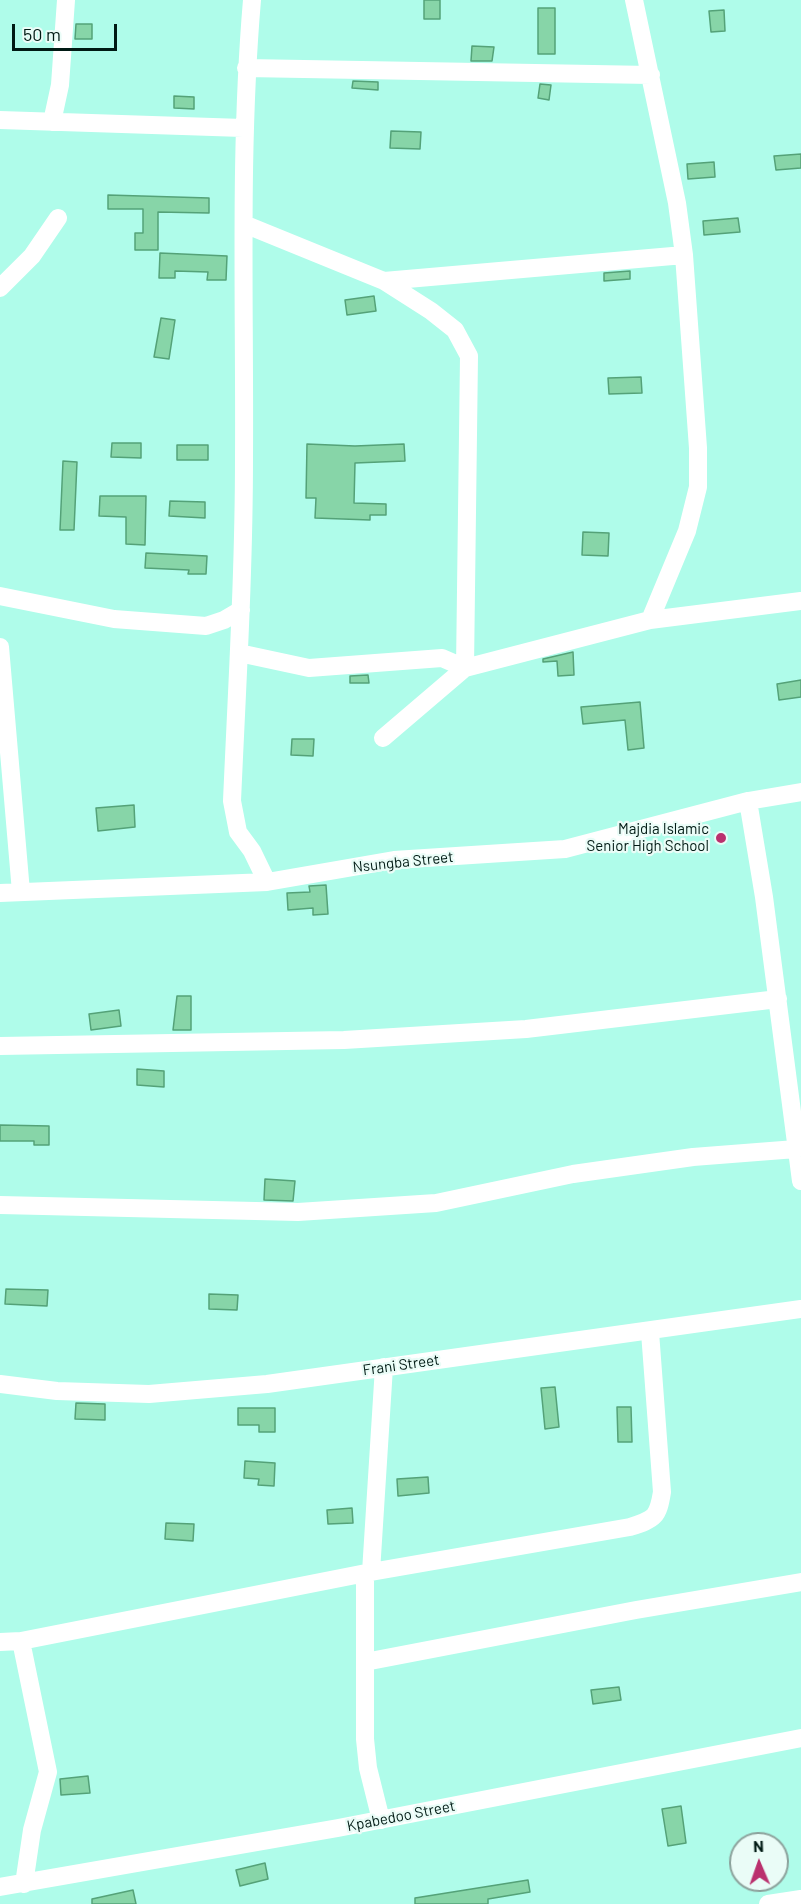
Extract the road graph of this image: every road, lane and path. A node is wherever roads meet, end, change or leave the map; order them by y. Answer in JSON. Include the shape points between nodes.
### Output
{"nodes":[{"id":1,"x":66,"y":0,"type":"edge"},
{"id":2,"x":252,"y":0,"type":"edge"},
{"id":3,"x":634,"y":0,"type":"edge"},
{"id":4,"x":246,"y":68,"type":"junction"},
{"id":5,"x":651,"y":75,"type":"junction"},
{"id":6,"x":0,"y":120,"type":"edge"},
{"id":7,"x":52,"y":122,"type":"junction"},
{"id":8,"x":243,"y":128,"type":"junction"},
{"id":9,"x":58,"y":218,"type":"dead end"},
{"id":10,"x":244,"y":224,"type":"junction"},
{"id":11,"x":684,"y":255,"type":"junction"},
{"id":12,"x":384,"y":281,"type":"junction"},
{"id":13,"x":0,"y":288,"type":"edge"},
{"id":14,"x":0,"y":596,"type":"edge"},
{"id":15,"x":801,"y":601,"type":"edge"},
{"id":16,"x":241,"y":610,"type":"junction"},
{"id":17,"x":650,"y":620,"type":"junction"},
{"id":18,"x":0,"y":647,"type":"edge"},
{"id":19,"x":238,"y":653,"type":"junction"},
{"id":20,"x":465,"y":668,"type":"junction"},
{"id":21,"x":383,"y":738,"type":"dead end"},
{"id":22,"x":801,"y":792,"type":"edge"},
{"id":23,"x":748,"y":801,"type":"junction"},
{"id":24,"x":267,"y":882,"type":"junction"},
{"id":25,"x":21,"y":892,"type":"junction"},
{"id":26,"x":0,"y":893,"type":"edge"},
{"id":27,"x":778,"y":999,"type":"junction"},
{"id":28,"x":0,"y":1046,"type":"edge"},
{"id":29,"x":796,"y":1149,"type":"junction"},
{"id":30,"x":801,"y":1181,"type":"edge"},
{"id":31,"x":0,"y":1205,"type":"edge"},
{"id":32,"x":801,"y":1309,"type":"edge"},
{"id":33,"x":651,"y":1332,"type":"junction"},
{"id":34,"x":384,"y":1367,"type":"junction"},
{"id":35,"x":0,"y":1384,"type":"edge"},
{"id":36,"x":368,"y":1573,"type":"junction"},
{"id":37,"x":801,"y":1582,"type":"edge"},
{"id":38,"x":21,"y":1641,"type":"junction"},
{"id":39,"x":0,"y":1642,"type":"edge"},
{"id":40,"x":365,"y":1662,"type":"junction"},
{"id":41,"x":801,"y":1738,"type":"edge"},
{"id":42,"x":381,"y":1820,"type":"junction"},
{"id":43,"x":24,"y":1884,"type":"junction"},
{"id":44,"x":0,"y":1887,"type":"edge"},
{"id":45,"x":801,"y":1899,"type":"edge"},
{"id":46,"x":768,"y":1904,"type":"edge"}],
"edges":[{"from":1,"to":7,"type":"street","via":[[60,85]]},
{"from":2,"to":4,"type":"street"},
{"from":3,"to":5,"type":"street"},
{"from":4,"to":5,"type":"street"},
{"from":4,"to":8,"type":"street"},
{"from":5,"to":11,"type":"street"},
{"from":6,"to":7,"type":"street"},
{"from":7,"to":8,"type":"street"},
{"from":8,"to":10,"type":"street"},
{"from":9,"to":13,"type":"street","via":[[32,256]]},
{"from":10,"to":12,"type":"street"},
{"from":10,"to":16,"type":"street"},
{"from":11,"to":12,"type":"street"},
{"from":11,"to":17,"type":"street","via":[[698,486],[687,531]]},
{"from":12,"to":20,"type":"street","via":[[455,330],[469,356]]},
{"from":14,"to":16,"type":"street","via":[[114,619],[206,626]]},
{"from":15,"to":17,"type":"street"},
{"from":16,"to":19,"type":"street"},
{"from":17,"to":20,"type":"street"},
{"from":18,"to":25,"type":"street"},
{"from":19,"to":20,"type":"street","via":[[309,668],[442,658]]},
{"from":19,"to":24,"type":"street","via":[[233,818]]},
{"from":20,"to":21,"type":"street"},
{"from":22,"to":23,"type":"street","name":"Nsungba Street"},
{"from":23,"to":24,"type":"street","name":"Nsungba Street","via":[[565,849],[394,860]]},
{"from":23,"to":27,"type":"street"},
{"from":24,"to":25,"type":"street","name":"Nsungba Street"},
{"from":25,"to":26,"type":"street","name":"Nsungba Street"},
{"from":27,"to":28,"type":"street","via":[[526,1029],[344,1040]]},
{"from":27,"to":29,"type":"street"},
{"from":29,"to":30,"type":"street"},
{"from":29,"to":31,"type":"street","via":[[693,1157],[573,1174],[436,1203],[298,1212]]},
{"from":32,"to":33,"type":"street","name":"Frani Street"},
{"from":33,"to":34,"type":"street","name":"Frani Street"},
{"from":33,"to":36,"type":"street","via":[[662,1492],[659,1511],[650,1521]]},
{"from":34,"to":35,"type":"street","name":"Frani Street","via":[[267,1384],[150,1394],[57,1391]]},
{"from":34,"to":36,"type":"street"},
{"from":36,"to":38,"type":"street"},
{"from":36,"to":40,"type":"street"},
{"from":37,"to":40,"type":"street"},
{"from":38,"to":39,"type":"street"},
{"from":38,"to":43,"type":"street","via":[[48,1772],[32,1830]]},
{"from":40,"to":42,"type":"street","via":[[367,1759]]},
{"from":41,"to":42,"type":"street","name":"Kpabedoo Street"},
{"from":42,"to":43,"type":"street","name":"Kpabedoo Street"},
{"from":43,"to":44,"type":"street","name":"Kpabedoo Street"},
{"from":45,"to":46,"type":"street"}]}
